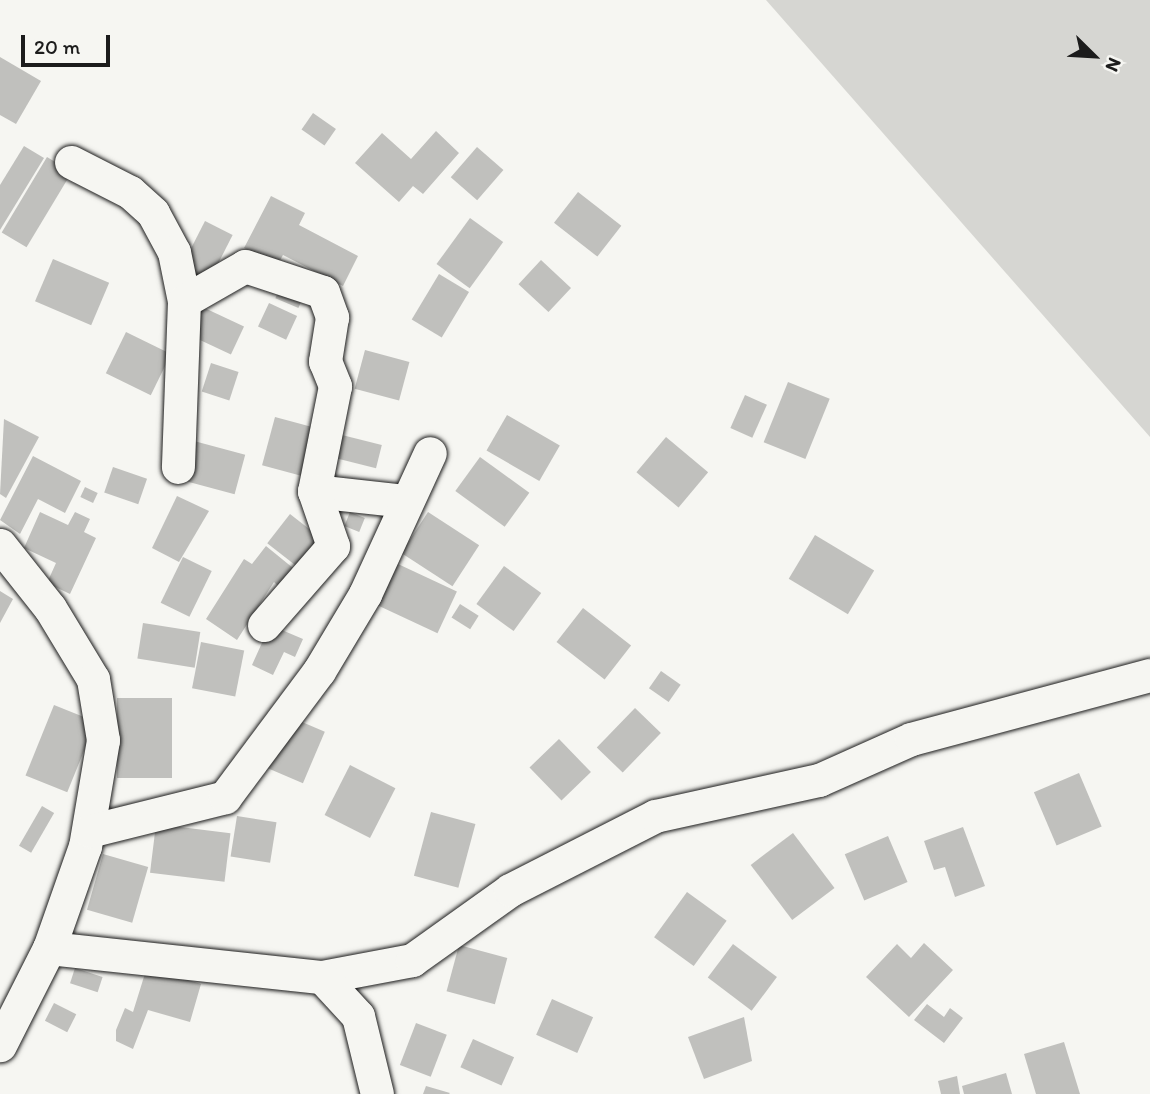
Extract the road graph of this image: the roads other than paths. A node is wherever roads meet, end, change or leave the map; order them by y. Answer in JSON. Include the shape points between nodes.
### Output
{"nodes":[{"id":1,"x":71,"y":162,"type":"dead end"},
{"id":2,"x":184,"y":302,"type":"junction"},
{"id":3,"x":430,"y":453,"type":"dead end"},
{"id":4,"x":178,"y":467,"type":"dead end"},
{"id":5,"x":314,"y":491,"type":"junction"},
{"id":6,"x":406,"y":501,"type":"junction"},
{"id":7,"x":0,"y":545,"type":"edge"},
{"id":8,"x":333,"y":546,"type":"junction"},
{"id":9,"x":378,"y":564,"type":"junction"},
{"id":10,"x":264,"y":625,"type":"dead end"},
{"id":11,"x":1150,"y":674,"type":"edge"},
{"id":12,"x":89,"y":831,"type":"junction"},
{"id":13,"x":48,"y":948,"type":"junction"},
{"id":14,"x":322,"y":977,"type":"junction"},
{"id":15,"x":0,"y":1045,"type":"edge"},
{"id":16,"x":377,"y":1094,"type":"edge"}],
"edges":[{"from":1,"to":2,"type":"street","via":[[131,192],[153,213],[174,252]]},
{"from":2,"to":4,"type":"street"},
{"from":2,"to":5,"type":"street","via":[[245,266],[323,292],[332,317],[325,361],[335,386]]},
{"from":3,"to":6,"type":"street"},
{"from":5,"to":6,"type":"street"},
{"from":5,"to":8,"type":"street"},
{"from":6,"to":9,"type":"street"},
{"from":7,"to":12,"type":"street","via":[[93,678],[103,740]]},
{"from":8,"to":9,"type":"street"},
{"from":8,"to":10,"type":"street"},
{"from":9,"to":12,"type":"street","via":[[319,671],[225,797]]},
{"from":11,"to":14,"type":"street","via":[[911,739],[819,780],[655,816],[510,890],[412,960]]},
{"from":12,"to":13,"type":"street"},
{"from":13,"to":14,"type":"street"},
{"from":13,"to":15,"type":"street"},
{"from":14,"to":16,"type":"street","via":[[358,1016]]}]}
